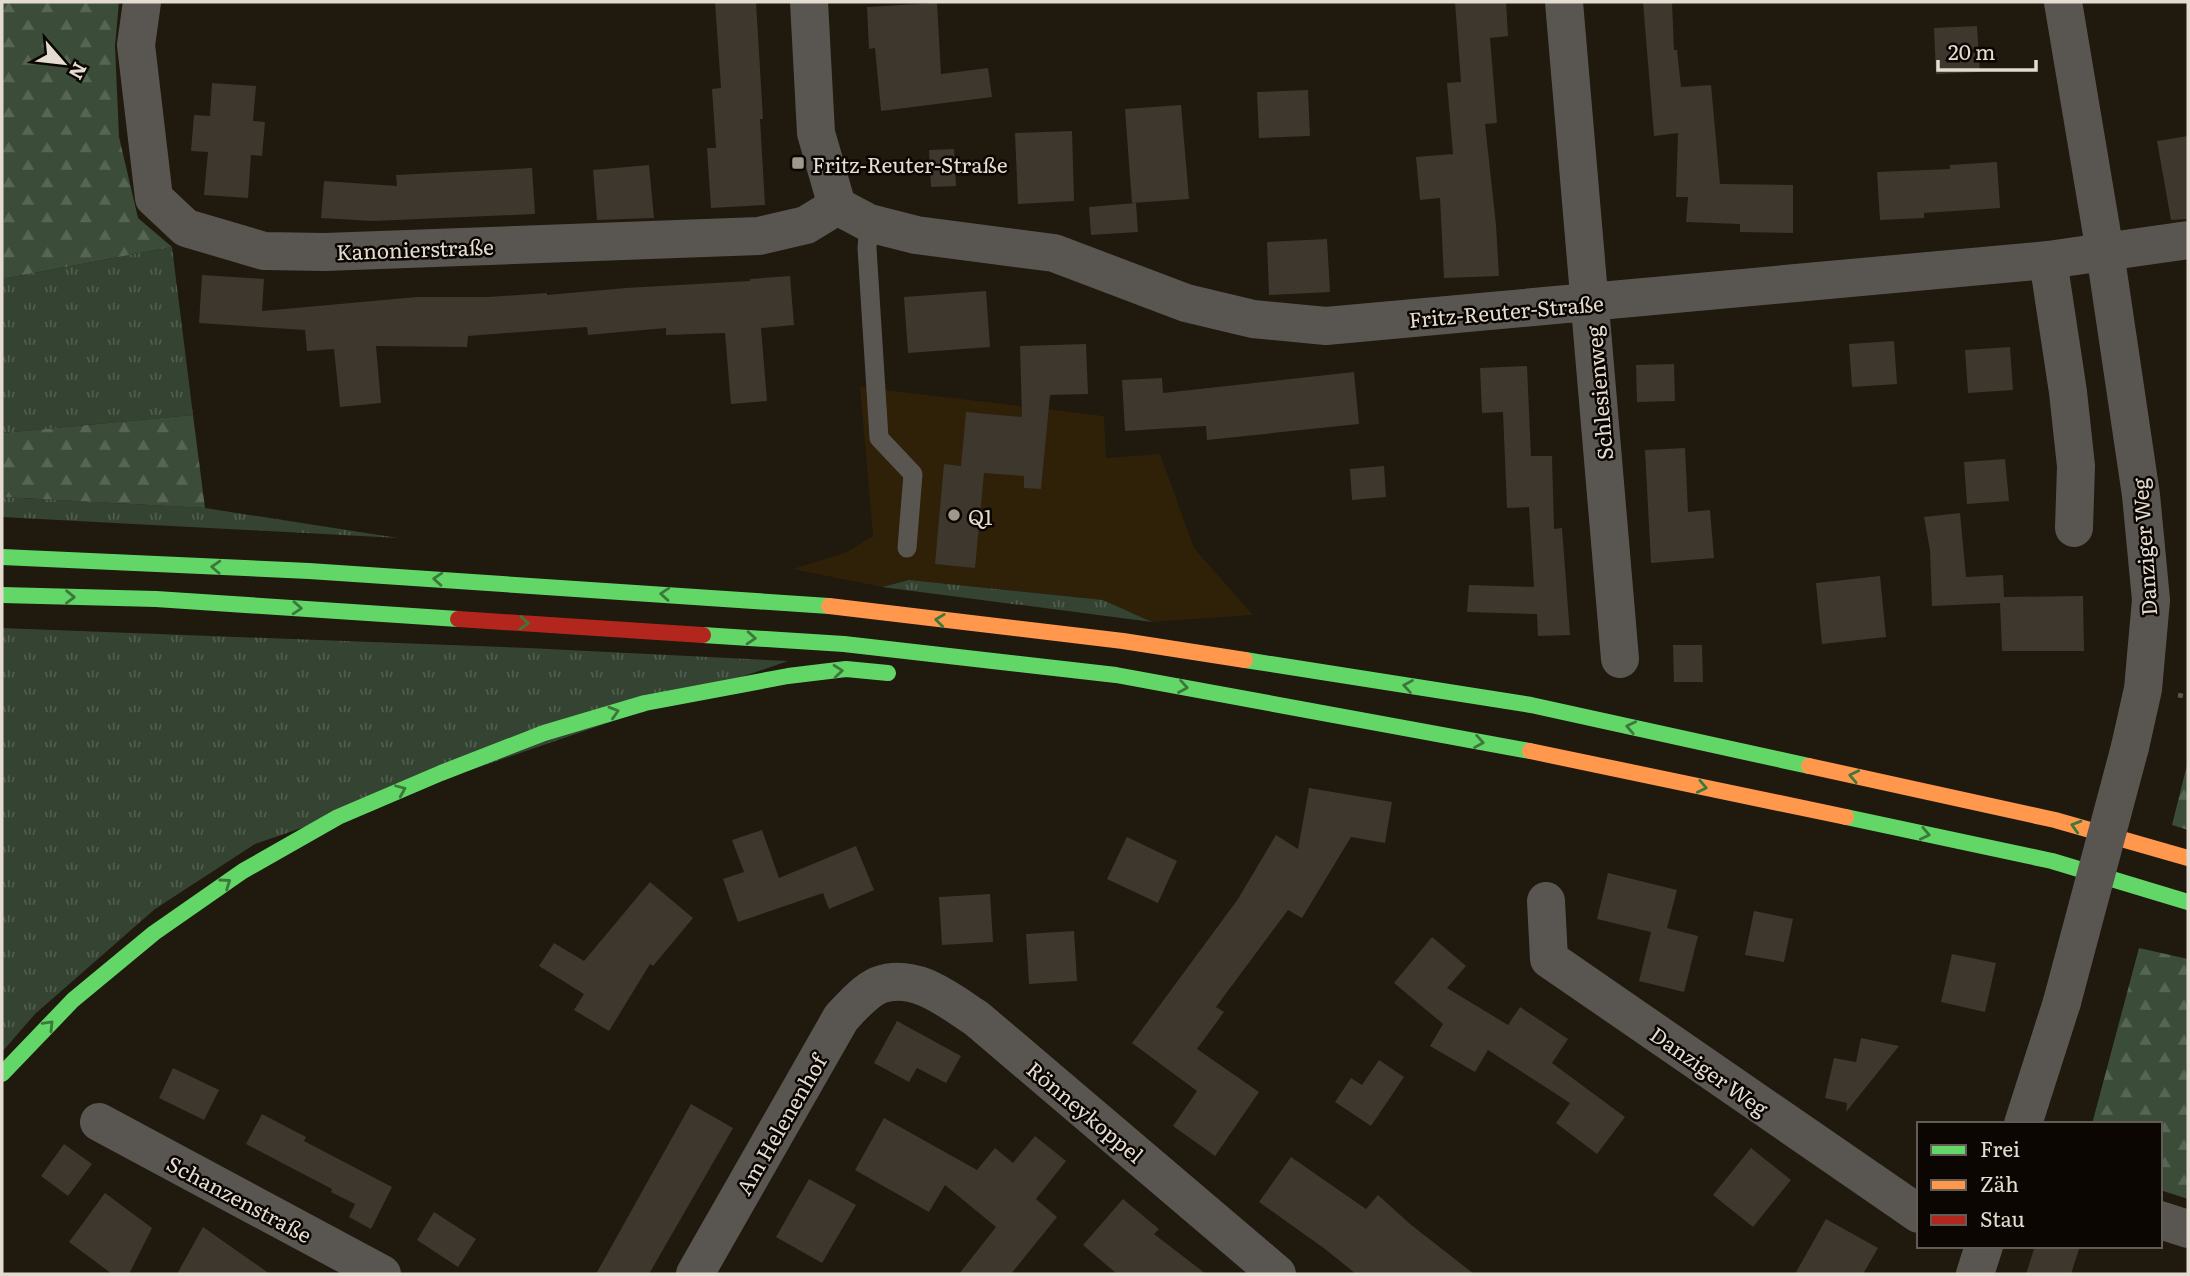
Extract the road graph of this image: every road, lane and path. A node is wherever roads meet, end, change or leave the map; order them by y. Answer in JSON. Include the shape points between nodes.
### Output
{"nodes":[{"id":1,"x":142,"y":2,"type":"edge"},
{"id":2,"x":809,"y":2,"type":"edge"},
{"id":3,"x":1564,"y":2,"type":"edge"},
{"id":4,"x":2063,"y":2,"type":"edge"},
{"id":5,"x":853,"y":215,"type":"junction"},
{"id":6,"x":2188,"y":240,"type":"edge"},
{"id":7,"x":2105,"y":252,"type":"junction"},
{"id":8,"x":2048,"y":260,"type":"junction"},
{"id":9,"x":1591,"y":302,"type":"junction"},
{"id":10,"x":2074,"y":528,"type":"dead end"},
{"id":11,"x":906,"y":548,"type":"dead end"},
{"id":12,"x":2,"y":557,"type":"edge"},
{"id":13,"x":2,"y":595,"type":"edge"},
{"id":14,"x":1620,"y":659,"type":"dead end"},
{"id":15,"x":900,"y":675,"type":"dead end"},
{"id":16,"x":1116,"y":675,"type":"junction"},
{"id":17,"x":1047,"y":683,"type":"dead end"},
{"id":18,"x":2188,"y":858,"type":"edge"},
{"id":19,"x":1546,"y":901,"type":"dead end"},
{"id":20,"x":2188,"y":902,"type":"edge"},
{"id":21,"x":879,"y":985,"type":"joint"},
{"id":22,"x":2,"y":1074,"type":"edge"},
{"id":23,"x":99,"y":1122,"type":"dead end"},
{"id":24,"x":2024,"y":1122,"type":"edge"},
{"id":25,"x":1917,"y":1213,"type":"edge"},
{"id":26,"x":2162,"y":1221,"type":"edge"},
{"id":27,"x":2188,"y":1229,"type":"edge"},
{"id":28,"x":382,"y":1274,"type":"edge"},
{"id":29,"x":695,"y":1274,"type":"edge"},
{"id":30,"x":1277,"y":1274,"type":"edge"}],
"edges":[{"from":1,"to":5,"type":"street","name":"Kanonierstraße","via":[[136,45],[155,198],[186,228],[264,251],[325,252],[759,236]]},
{"from":2,"to":5,"type":"street","via":[[816,132]]},
{"from":3,"to":9,"type":"street","name":"Schlesienweg"},
{"from":4,"to":7,"type":"street","name":"Danziger Weg"},
{"from":5,"to":9,"type":"street","name":"Fritz-Reuter-Straße","via":[[916,235],[1054,253],[1186,303],[1253,319],[1326,326]]},
{"from":5,"to":11,"type":"lane","via":[[867,248],[878,438],[912,474]]},
{"from":6,"to":7,"type":"street","name":"Fritz-Reuter-Straße"},
{"from":7,"to":8,"type":"street","name":"Fritz-Reuter-Straße"},
{"from":7,"to":24,"type":"street","name":"Danziger Weg","bridge":true,"via":[[2141,495],[2151,600],[2143,689],[2062,1002]]},
{"from":8,"to":9,"type":"street","name":"Fritz-Reuter-Straße"},
{"from":8,"to":10,"type":"street","via":[[2076,466]]},
{"from":9,"to":14,"type":"street","name":"Schlesienweg"},
{"from":18,"to":12,"type":"highway","one_way":true,"via":[[2055,820],[1531,705],[1123,641],[808,603],[309,571]]},
{"from":13,"to":16,"type":"highway","one_way":true,"via":[[156,599],[844,644]]},
{"from":22,"to":15,"type":"highway","one_way":true,"via":[[74,1000],[154,933],[243,871],[338,817],[544,733],[645,703],[846,669]]},
{"from":16,"to":17,"type":"highway"},
{"from":16,"to":20,"type":"highway","one_way":true,"via":[[1546,754],[2052,861]]},
{"from":19,"to":25,"type":"street","name":"Danziger Weg","via":[[1549,959]]},
{"from":21,"to":29,"type":"street","name":"Am Helenenhof","via":[[841,1018]]},
{"from":21,"to":30,"type":"street","name":"Rönneykoppel","via":[[908,982],[930,988],[976,1018]]},
{"from":23,"to":28,"type":"street","name":"Schanzenstraße"},
{"from":26,"to":27,"type":"street"}]}
